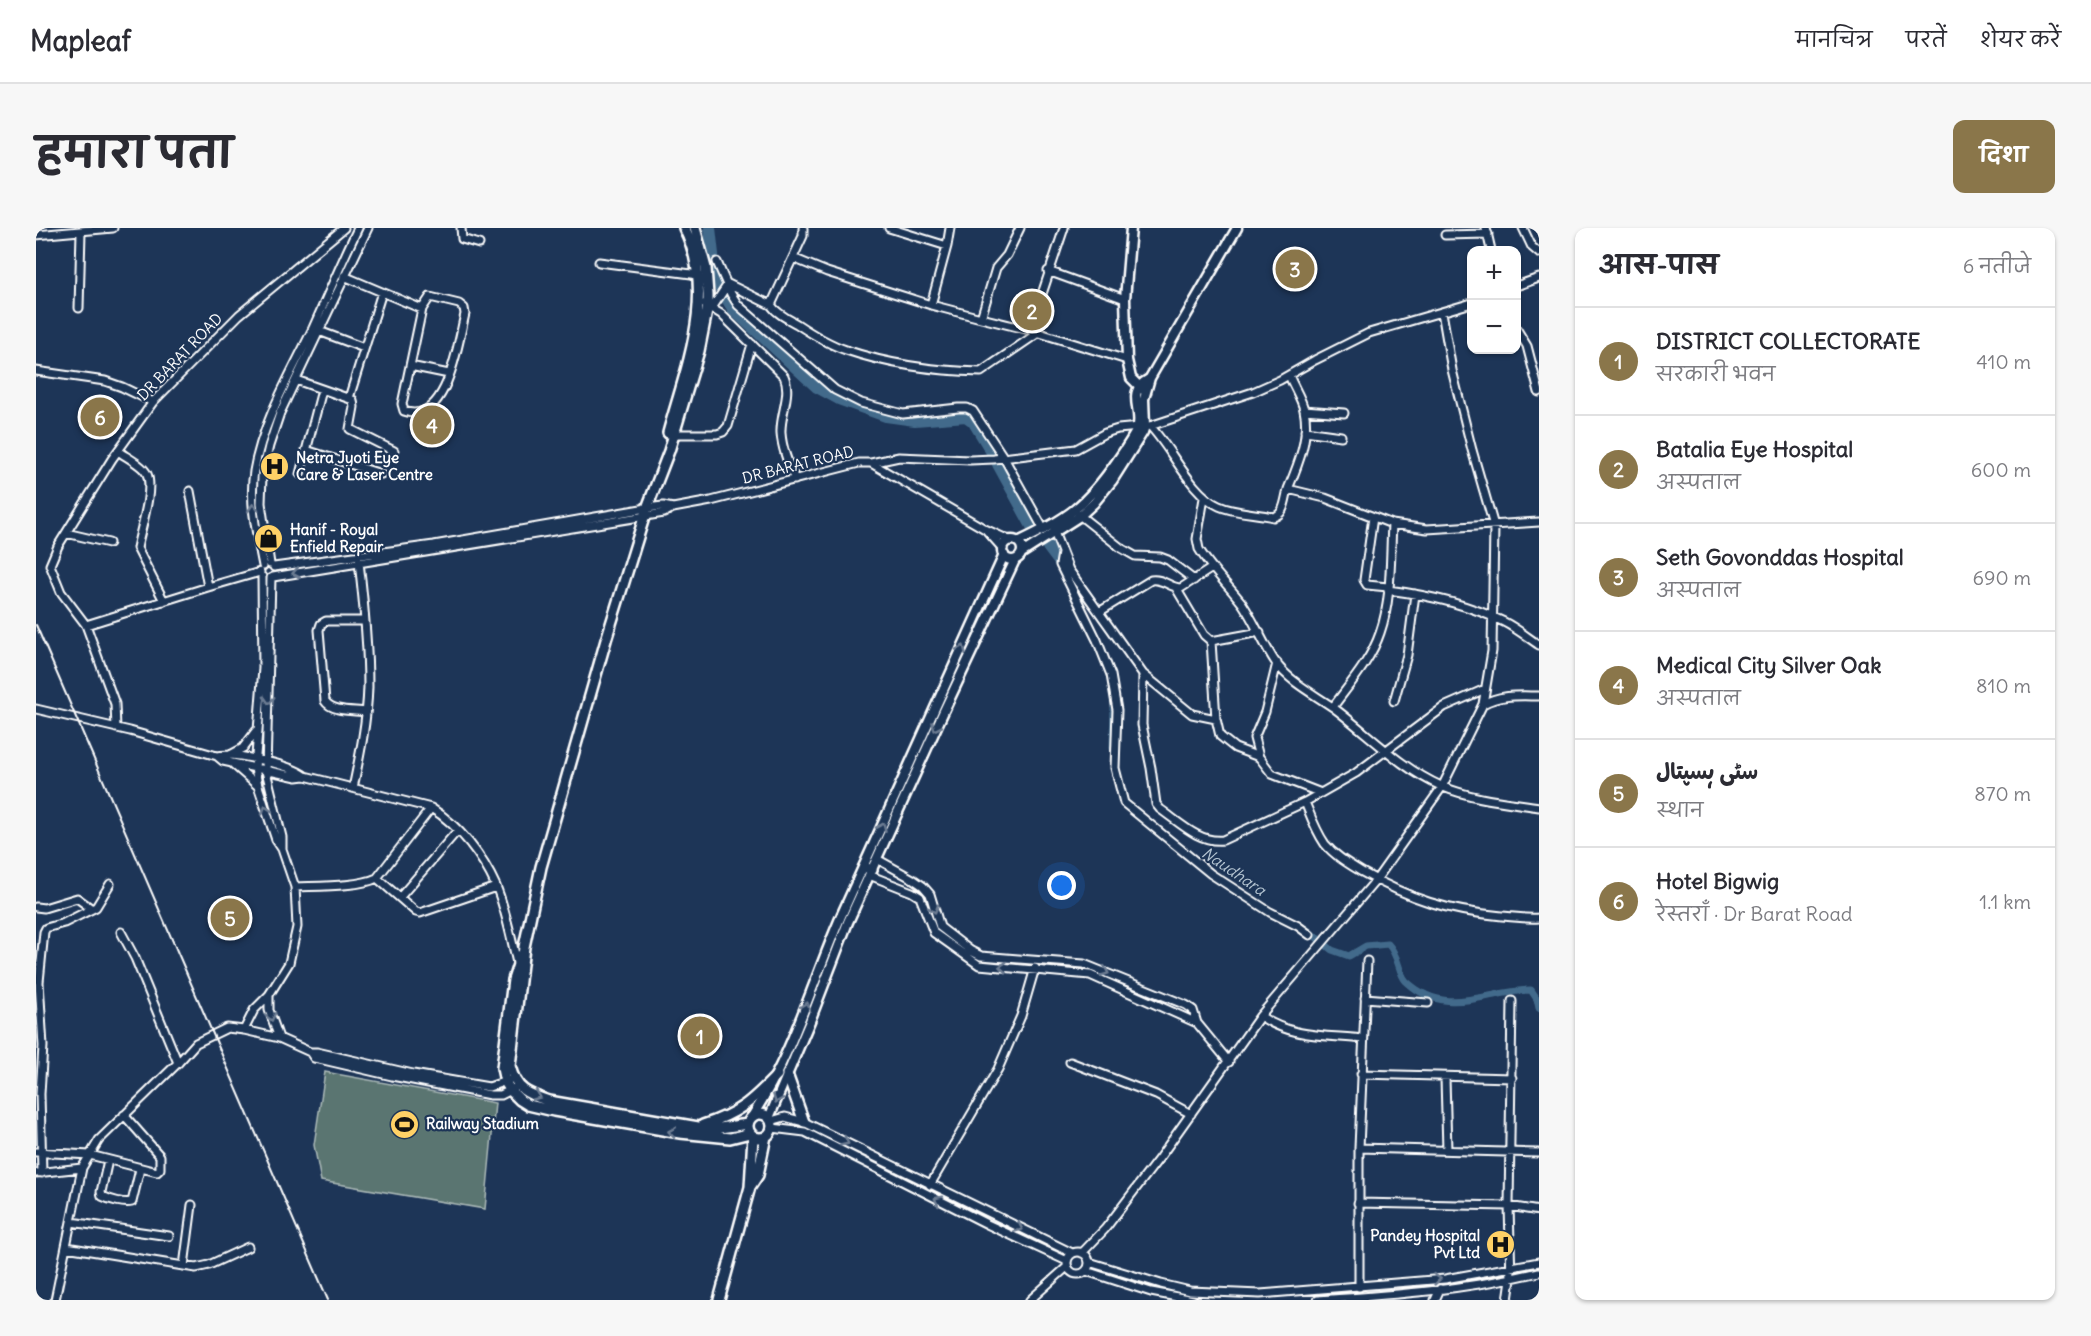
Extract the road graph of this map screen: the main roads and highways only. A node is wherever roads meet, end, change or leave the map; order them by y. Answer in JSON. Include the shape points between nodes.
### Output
{"nodes":[{"id":1,"x":684,"y":228,"type":"edge"},
{"id":2,"x":695,"y":228,"type":"edge"},
{"id":3,"x":1131,"y":228,"type":"edge"},
{"id":4,"x":1237,"y":228,"type":"edge"},
{"id":5,"x":706,"y":305,"type":"junction"},
{"id":6,"x":1142,"y":389,"type":"junction"},
{"id":7,"x":663,"y":461,"type":"junction"},
{"id":8,"x":1077,"y":513,"type":"junction"},
{"id":9,"x":1015,"y":541,"type":"junction"},
{"id":10,"x":1003,"y":552,"type":"junction"},
{"id":11,"x":1018,"y":557,"type":"junction"},
{"id":12,"x":868,"y":871,"type":"junction"},
{"id":13,"x":782,"y":1074,"type":"junction"},
{"id":14,"x":512,"y":1084,"type":"junction"},
{"id":15,"x":804,"y":1122,"type":"road end"},
{"id":16,"x":769,"y":1126,"type":"junction"},
{"id":17,"x":698,"y":1127,"type":"junction"},
{"id":18,"x":751,"y":1127,"type":"junction"},
{"id":19,"x":750,"y":1187,"type":"junction"},
{"id":20,"x":719,"y":1300,"type":"edge"}],
"edges":[{"from":1,"to":5,"type":"highway"},
{"from":2,"to":5,"type":"highway","via":[[706,268]]},
{"from":3,"to":6,"type":"main road","via":[[1125,298],[1127,360],[1131,378]]},
{"from":4,"to":6,"type":"main road"},
{"from":5,"to":7,"type":"highway","via":[[699,351]]},
{"from":5,"to":7,"type":"highway","via":[[694,335]]},
{"from":6,"to":8,"type":"main road","via":[[1135,402],[1144,426]]},
{"from":7,"to":14,"type":"highway","via":[[544,856],[520,965],[510,1066]]},
{"from":8,"to":9,"type":"main road"},
{"from":8,"to":11,"type":"main road"},
{"from":9,"to":10,"type":"main road","via":[[1006,543]]},
{"from":9,"to":11,"type":"main road","via":[[1022,547]]},
{"from":10,"to":11,"type":"main road","via":[[1009,560]]},
{"from":12,"to":10,"type":"main road","one_way":true},
{"from":11,"to":12,"type":"main road","one_way":true},
{"from":12,"to":13,"type":"main road","via":[[810,1021]]},
{"from":13,"to":15,"type":"highway"},
{"from":13,"to":16,"type":"main road","one_way":true},
{"from":13,"to":17,"type":"highway","via":[[728,1117]]},
{"from":13,"to":18,"type":"main road"},
{"from":14,"to":17,"type":"highway","one_way":true,"via":[[549,1101]]},
{"from":18,"to":14,"type":"highway","one_way":true,"via":[[730,1138],[714,1138],[554,1111],[528,1105]]},
{"from":16,"to":18,"type":"highway","via":[[759,1138]]},
{"from":16,"to":18,"type":"highway","via":[[760,1113]]},
{"from":16,"to":19,"type":"highway","via":[[758,1175]]},
{"from":17,"to":18,"type":"highway"},
{"from":18,"to":19,"type":"highway"},
{"from":19,"to":20,"type":"highway"}]}
